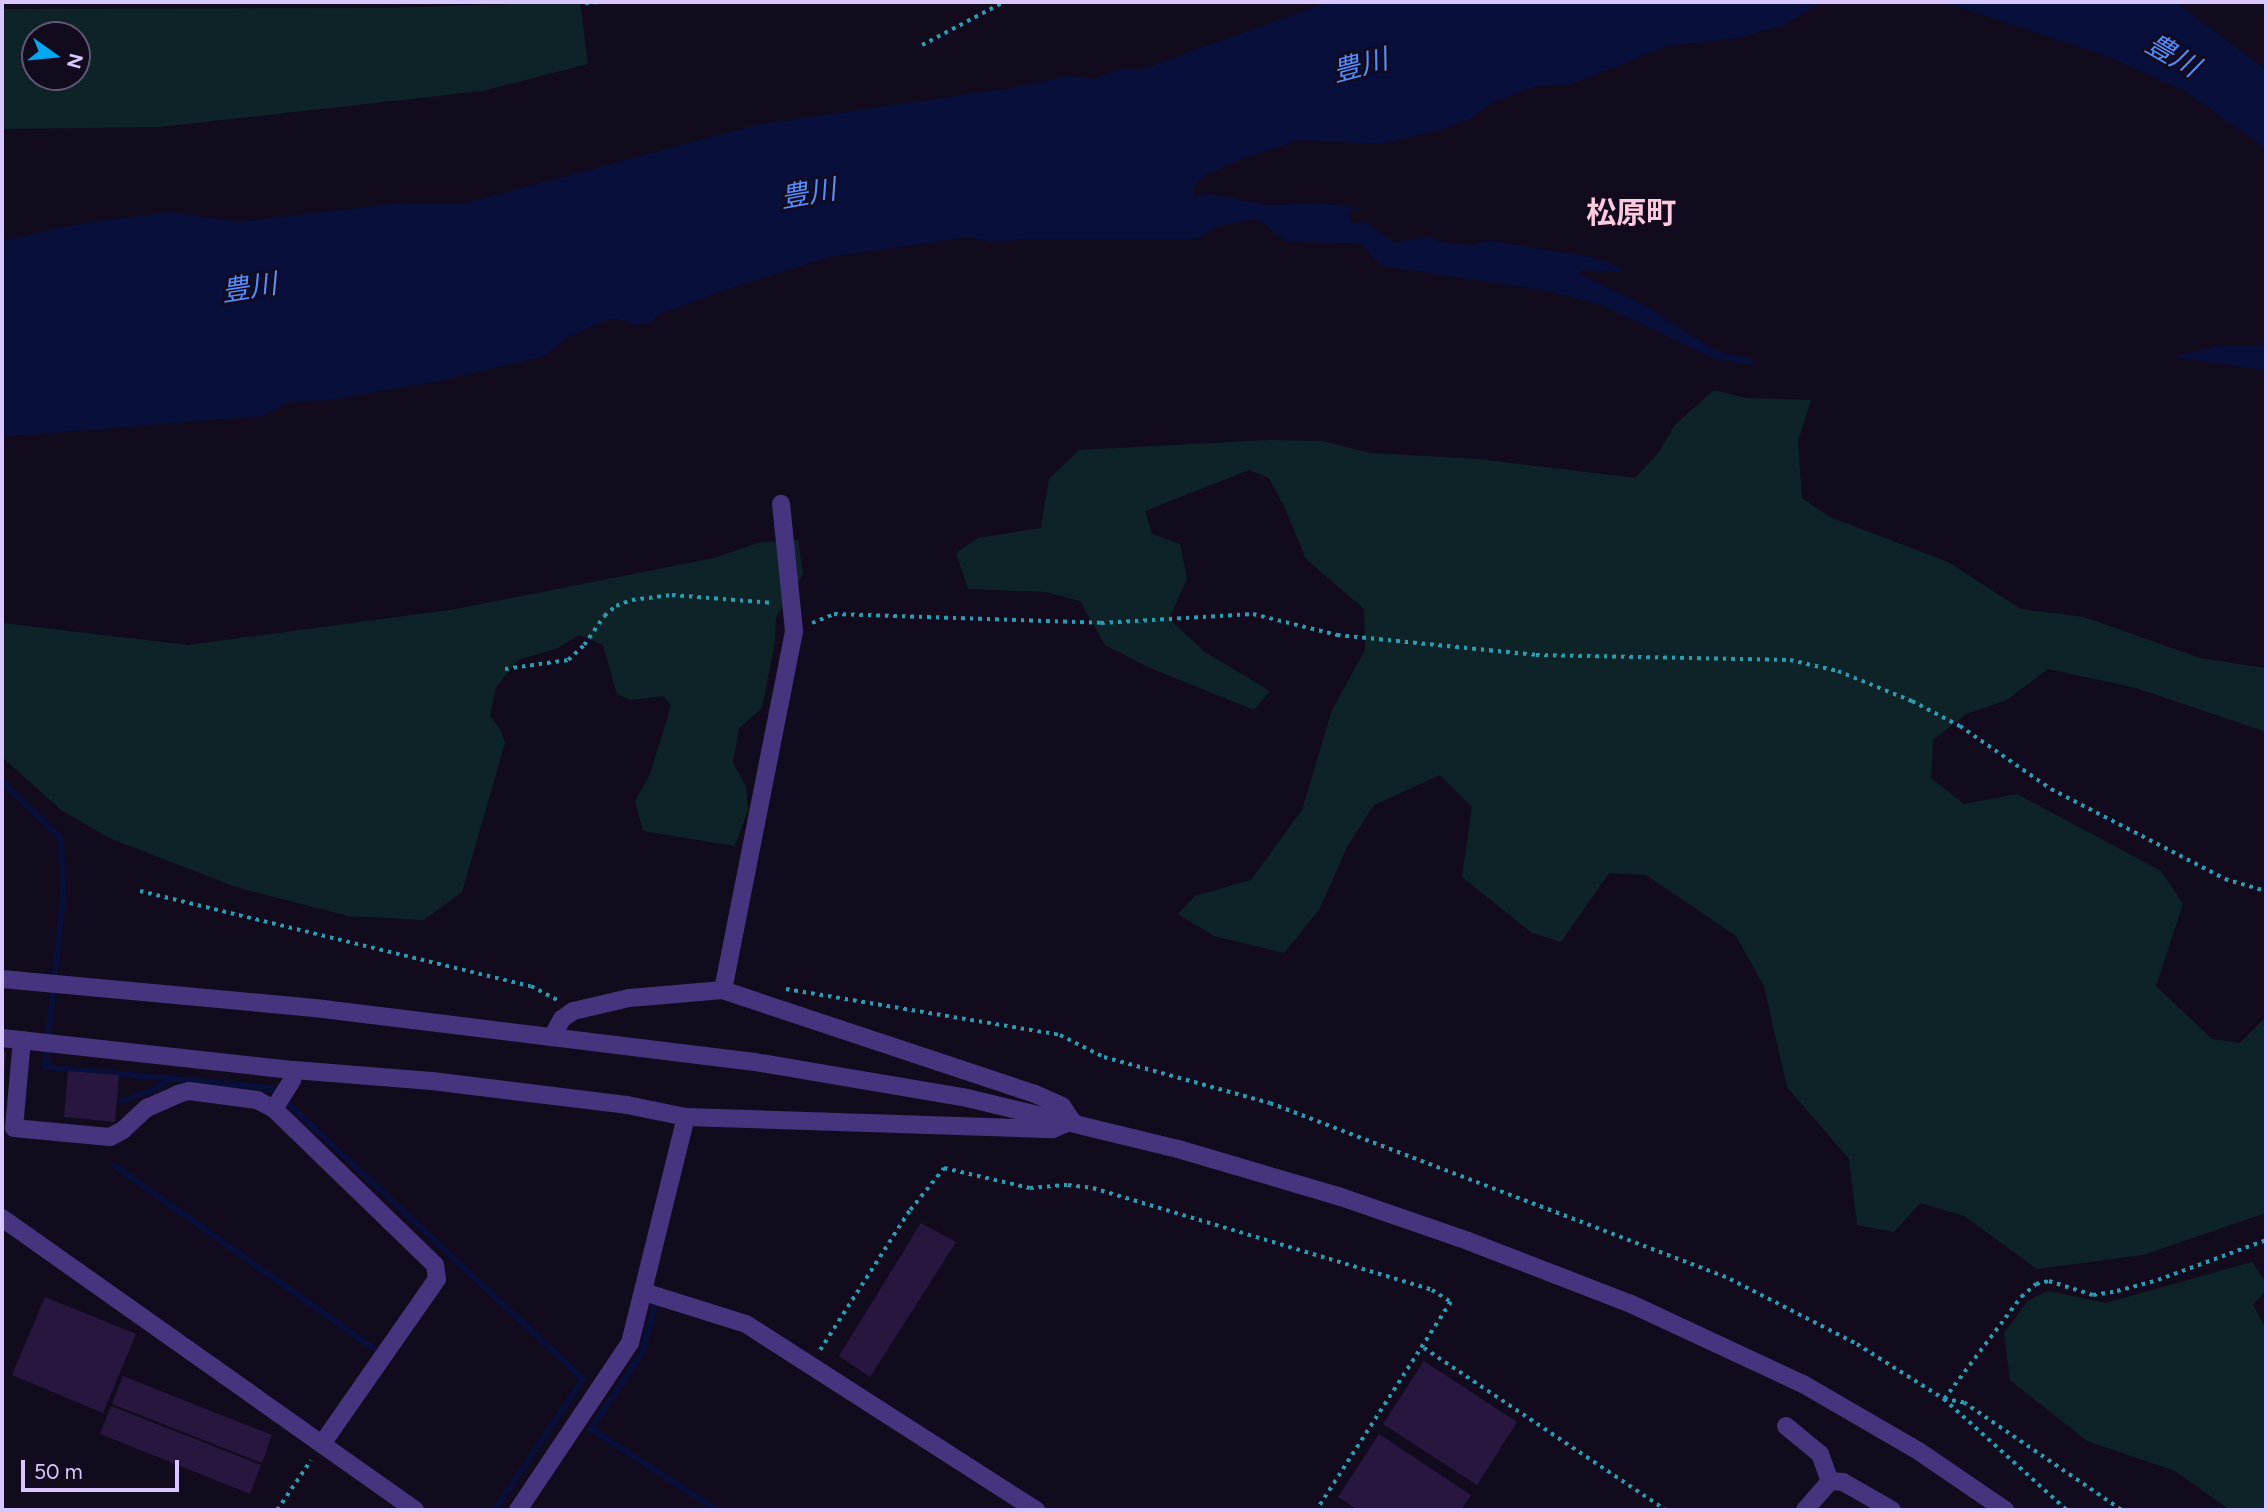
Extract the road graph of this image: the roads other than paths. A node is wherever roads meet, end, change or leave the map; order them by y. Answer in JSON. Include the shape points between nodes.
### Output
{"nodes":[{"id":1,"x":781,"y":504,"type":"dead end"},
{"id":2,"x":2,"y":979,"type":"edge"},
{"id":3,"x":723,"y":990,"type":"junction"},
{"id":4,"x":552,"y":1037,"type":"junction"},
{"id":5,"x":2,"y":1038,"type":"edge"},
{"id":6,"x":28,"y":1041,"type":"junction"},
{"id":7,"x":293,"y":1075,"type":"junction"},
{"id":8,"x":276,"y":1107,"type":"junction"},
{"id":9,"x":686,"y":1117,"type":"junction"},
{"id":10,"x":1072,"y":1121,"type":"junction"},
{"id":11,"x":2,"y":1218,"type":"edge"},
{"id":12,"x":644,"y":1292,"type":"junction"},
{"id":13,"x":1786,"y":1426,"type":"dead end"},
{"id":14,"x":322,"y":1444,"type":"junction"},
{"id":15,"x":1830,"y":1481,"type":"junction"},
{"id":16,"x":1031,"y":1509,"type":"edge"},
{"id":17,"x":415,"y":1510,"type":"edge"},
{"id":18,"x":518,"y":1510,"type":"edge"},
{"id":19,"x":1805,"y":1510,"type":"edge"},
{"id":20,"x":1892,"y":1510,"type":"edge"},
{"id":21,"x":2005,"y":1510,"type":"edge"}],
"edges":[{"from":1,"to":3,"type":"street","via":[[794,631]]},
{"from":2,"to":4,"type":"street","via":[[323,1009]]},
{"from":3,"to":4,"type":"street","via":[[629,998],[573,1012],[562,1019]]},
{"from":3,"to":10,"type":"street","via":[[1035,1094],[1062,1106]]},
{"from":4,"to":10,"type":"street","via":[[755,1062]]},
{"from":5,"to":6,"type":"street"},
{"from":6,"to":7,"type":"street"},
{"from":6,"to":8,"type":"street","via":[[14,1128],[110,1137],[147,1108],[189,1091]]},
{"from":7,"to":8,"type":"street"},
{"from":7,"to":9,"type":"street","via":[[484,1088],[628,1105]]},
{"from":8,"to":14,"type":"street","via":[[435,1265],[436,1279]]},
{"from":9,"to":10,"type":"street","via":[[1053,1129]]},
{"from":9,"to":12,"type":"street"},
{"from":10,"to":21,"type":"street","via":[[1342,1198],[1629,1303],[1803,1384],[1917,1450]]},
{"from":11,"to":14,"type":"street"},
{"from":12,"to":16,"type":"street","via":[[746,1324]]},
{"from":12,"to":18,"type":"street","via":[[630,1343]]},
{"from":13,"to":15,"type":"street","via":[[1820,1454]]},
{"from":14,"to":17,"type":"street"},
{"from":15,"to":19,"type":"street"},
{"from":15,"to":20,"type":"street","via":[[1843,1482]]}]}
